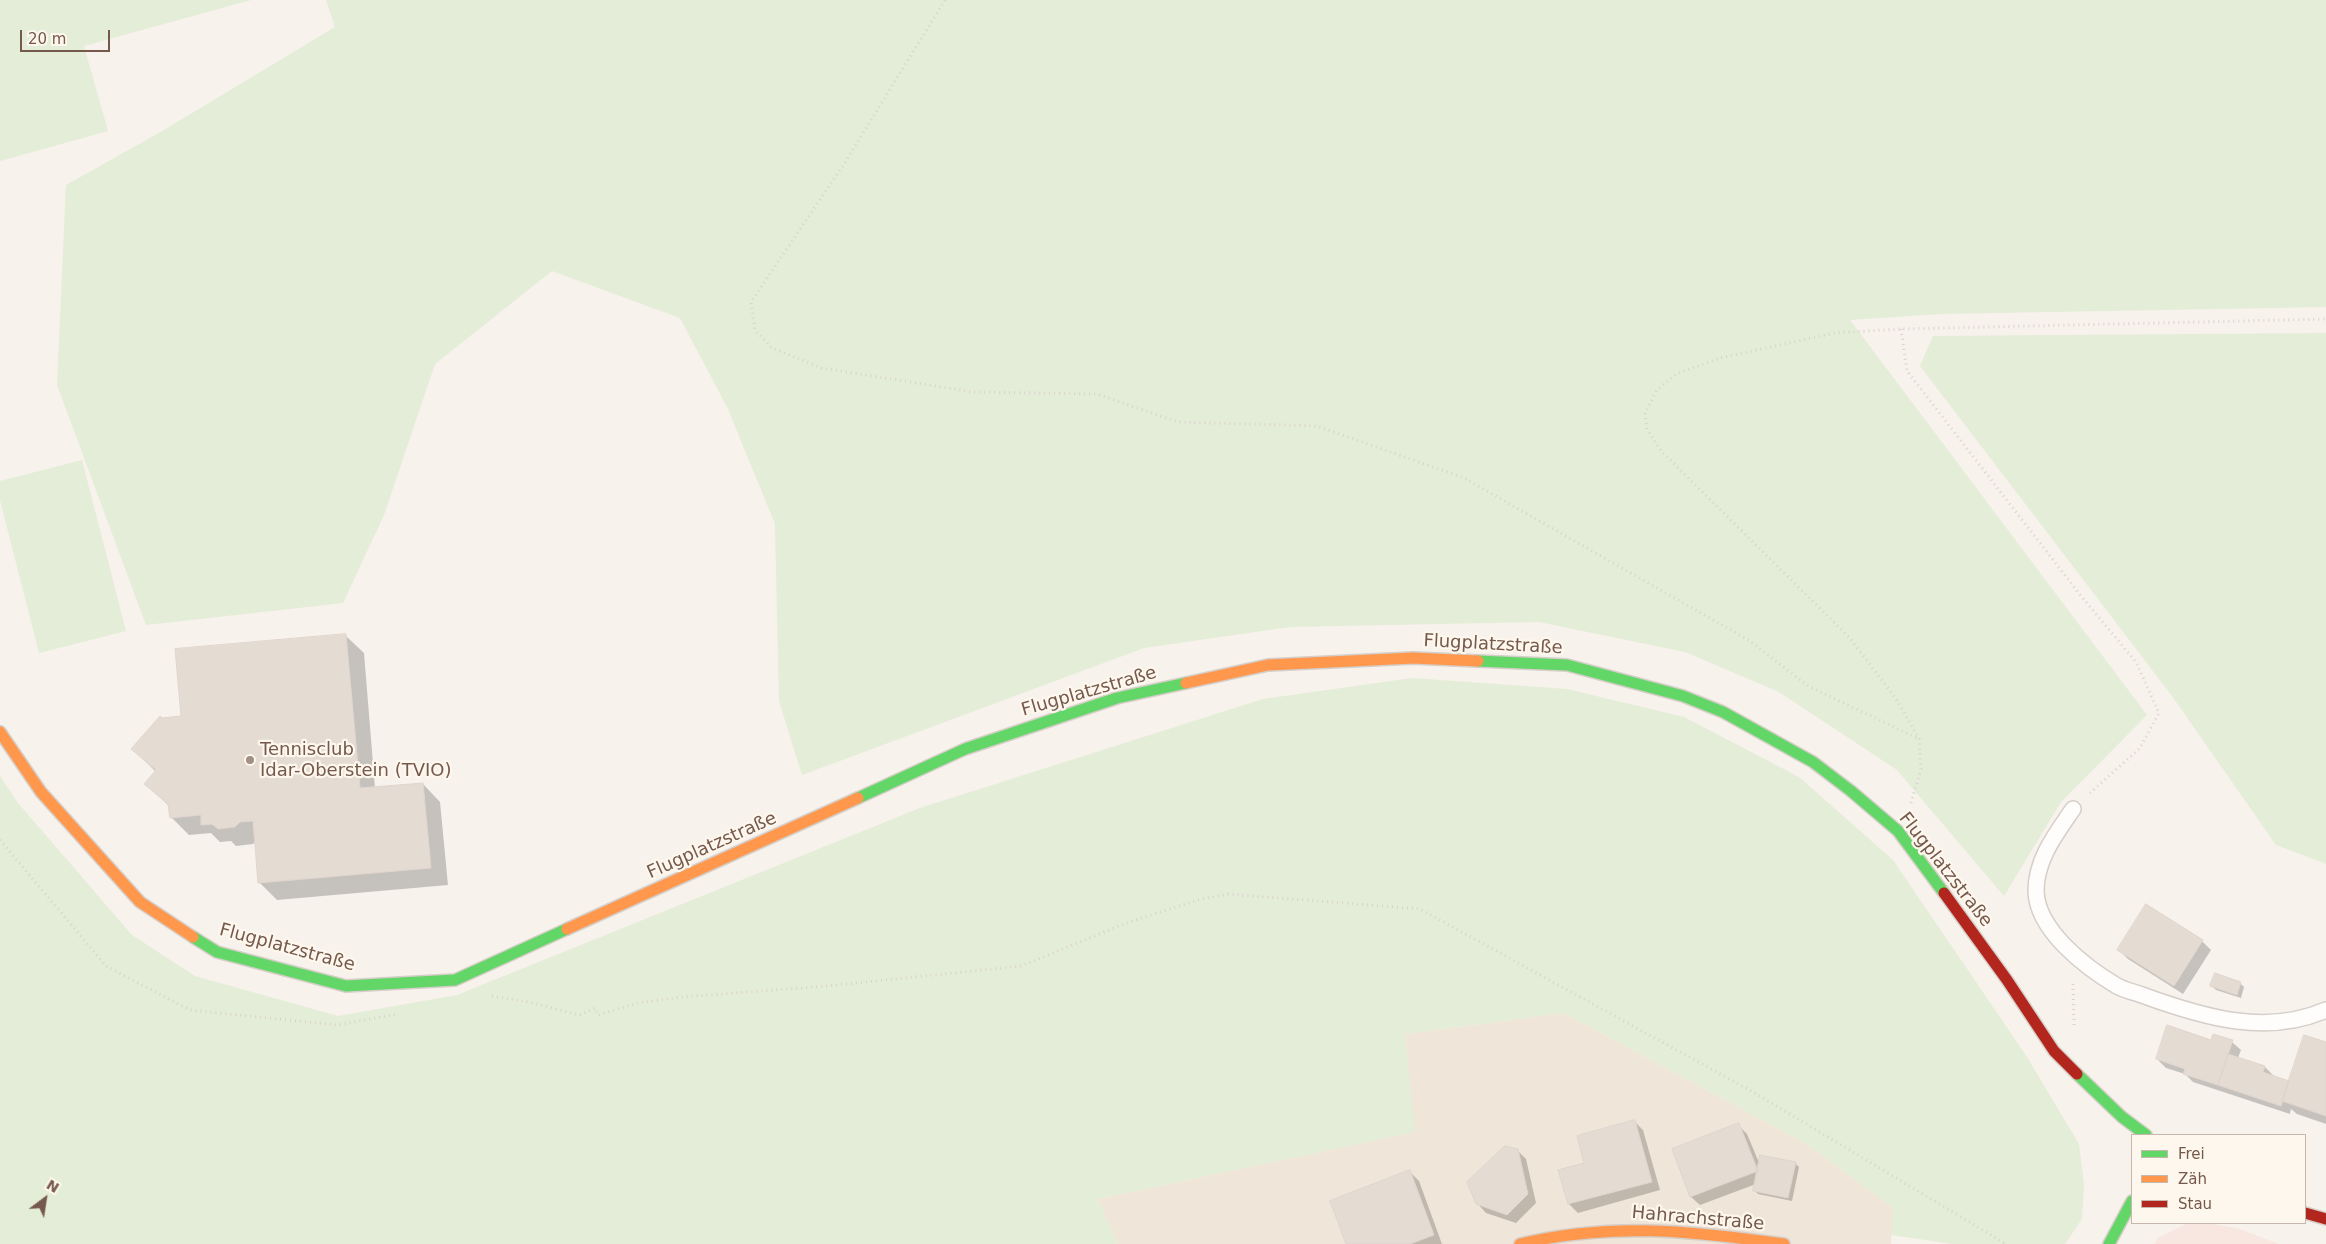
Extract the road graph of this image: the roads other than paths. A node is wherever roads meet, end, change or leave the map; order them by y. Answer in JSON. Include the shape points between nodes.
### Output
{"nodes":[{"id":1,"x":0,"y":732,"type":"edge"},
{"id":2,"x":2073,"y":809,"type":"road end"},
{"id":3,"x":2326,"y":1010,"type":"edge"},
{"id":4,"x":2145,"y":1134,"type":"edge"},
{"id":5,"x":2131,"y":1203,"type":"edge"},
{"id":6,"x":2306,"y":1214,"type":"edge"},
{"id":7,"x":2326,"y":1219,"type":"edge"},
{"id":8,"x":1520,"y":1244,"type":"edge"},
{"id":9,"x":1784,"y":1244,"type":"edge"},
{"id":10,"x":2109,"y":1244,"type":"edge"}],
"edges":[{"from":1,"to":4,"type":"street","name":"Flugplatzstraße","via":[[41,792],[140,902],[217,952],[346,986],[455,980],[965,749],[1117,698],[1268,665],[1414,658],[1567,665],[1683,696],[1723,712],[1813,762],[1898,831],[2007,980],[2054,1051],[2122,1117]]},
{"from":2,"to":3,"type":"lane","via":[[2049,845],[2038,870],[2036,892],[2042,918],[2072,953],[2118,987],[2171,1006],[2236,1021],[2274,1023]]},
{"from":5,"to":10,"type":"street"},
{"from":6,"to":7,"type":"street"},
{"from":8,"to":9,"type":"street","name":"Hahrachstraße","via":[[1586,1231],[1652,1229]]}]}
